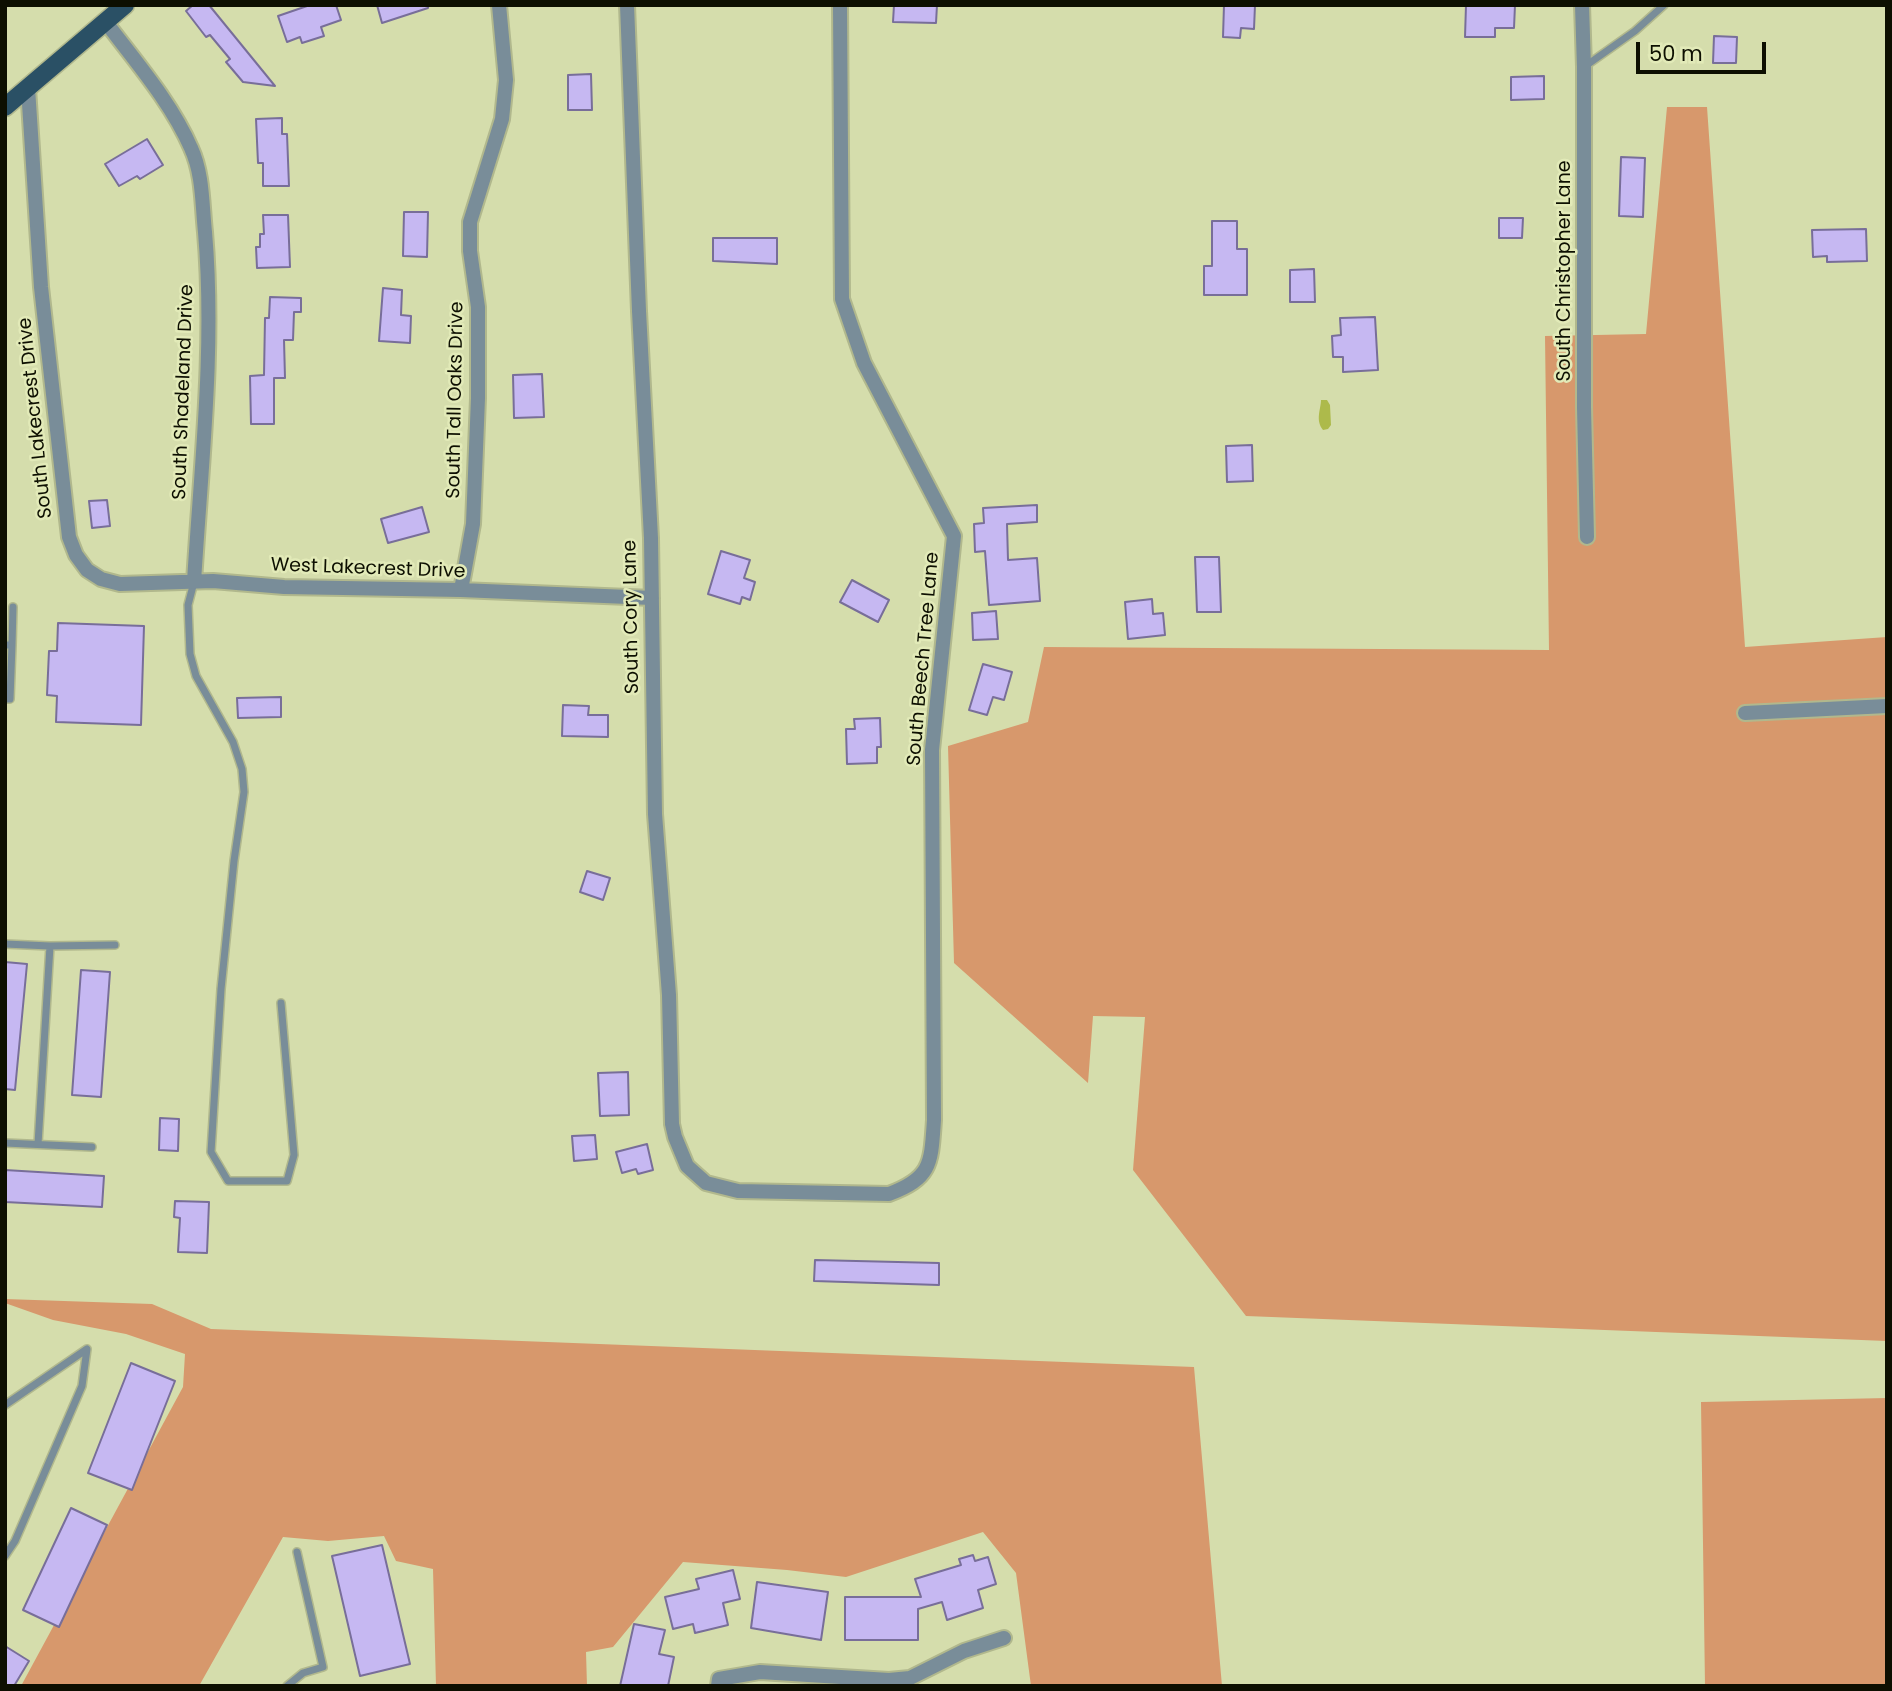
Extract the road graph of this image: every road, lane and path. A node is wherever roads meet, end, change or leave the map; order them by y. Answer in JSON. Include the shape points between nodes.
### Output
{"nodes":[{"id":1,"x":125,"y":5,"type":"edge"},
{"id":2,"x":499,"y":5,"type":"edge"},
{"id":3,"x":627,"y":5,"type":"edge"},
{"id":4,"x":840,"y":5,"type":"edge"},
{"id":5,"x":1582,"y":5,"type":"edge"},
{"id":6,"x":1664,"y":5,"type":"edge"},
{"id":7,"x":105,"y":21,"type":"junction"},
{"id":8,"x":1584,"y":67,"type":"junction"},
{"id":9,"x":28,"y":88,"type":"junction"},
{"id":10,"x":5,"y":107,"type":"edge"},
{"id":11,"x":1587,"y":537,"type":"dead end"},
{"id":12,"x":87,"y":570,"type":"joint"},
{"id":13,"x":194,"y":582,"type":"junction"},
{"id":14,"x":461,"y":590,"type":"junction"},
{"id":15,"x":652,"y":598,"type":"junction"},
{"id":16,"x":13,"y":607,"type":"dead end"},
{"id":17,"x":9,"y":645,"type":"edge"},
{"id":18,"x":5,"y":699,"type":"edge"},
{"id":19,"x":1887,"y":706,"type":"edge"},
{"id":20,"x":1745,"y":713,"type":"dead end"},
{"id":21,"x":5,"y":943,"type":"edge"},
{"id":22,"x":115,"y":945,"type":"dead end"},
{"id":23,"x":50,"y":946,"type":"junction"},
{"id":24,"x":281,"y":1003,"type":"dead end"},
{"id":25,"x":5,"y":1143,"type":"edge"},
{"id":26,"x":38,"y":1144,"type":"junction"},
{"id":27,"x":92,"y":1147,"type":"dead end"},
{"id":28,"x":889,"y":1194,"type":"joint"},
{"id":29,"x":5,"y":1405,"type":"edge"},
{"id":30,"x":297,"y":1552,"type":"dead end"},
{"id":31,"x":5,"y":1556,"type":"edge"},
{"id":32,"x":1004,"y":1638,"type":"dead end"},
{"id":33,"x":911,"y":1682,"type":"edge"},
{"id":34,"x":287,"y":1686,"type":"edge"},
{"id":35,"x":718,"y":1686,"type":"edge"}],
"edges":[{"from":1,"to":7,"type":"main road"},
{"from":2,"to":14,"type":"street","name":"South Tall Oaks Drive","via":[[506,80],[502,119],[470,222],[478,307],[478,398],[473,524]]},
{"from":3,"to":15,"type":"street","name":"South Cory Lane"},
{"from":4,"to":28,"type":"street","name":"South Beech Tree Lane","via":[[842,299],[864,363],[954,536],[932,750],[932,1148],[923,1174],[912,1186]]},
{"from":5,"to":8,"type":"street","name":"South Christopher Lane"},
{"from":6,"to":8,"type":"lane"},
{"from":7,"to":9,"type":"main road"},
{"from":7,"to":13,"type":"street","name":"South Shadeland Drive","via":[[179,125],[198,170],[209,317]]},
{"from":8,"to":11,"type":"street","name":"South Christopher Lane"},
{"from":9,"to":10,"type":"main road"},
{"from":9,"to":12,"type":"street","name":"South Lakecrest Drive","via":[[41,287],[69,537]]},
{"from":12,"to":13,"type":"street","name":"West Lakecrest Drive","via":[[120,584]]},
{"from":13,"to":14,"type":"street","name":"West Lakecrest Drive"},
{"from":13,"to":24,"type":"lane","via":[[188,605],[190,654],[196,676],[233,742],[244,792],[221,989],[211,1152],[229,1181],[287,1181],[294,1155]]},
{"from":14,"to":15,"type":"street","name":"West Lakecrest Drive"},
{"from":15,"to":28,"type":"street","name":"South Cory Lane","via":[[654,780],[675,1138],[687,1166],[706,1183],[738,1191]]},
{"from":16,"to":17,"type":"lane"},
{"from":17,"to":18,"type":"lane","via":[[10,699]]},
{"from":19,"to":20,"type":"street"},
{"from":21,"to":23,"type":"lane"},
{"from":22,"to":23,"type":"lane"},
{"from":23,"to":26,"type":"lane"},
{"from":25,"to":26,"type":"lane"},
{"from":26,"to":27,"type":"lane"},
{"from":29,"to":31,"type":"lane","via":[[88,1349],[82,1386]]},
{"from":30,"to":34,"type":"lane","via":[[323,1667]]},
{"from":32,"to":33,"type":"street","via":[[964,1651]]},
{"from":33,"to":35,"type":"street","via":[[760,1672],[719,1679]]}]}
